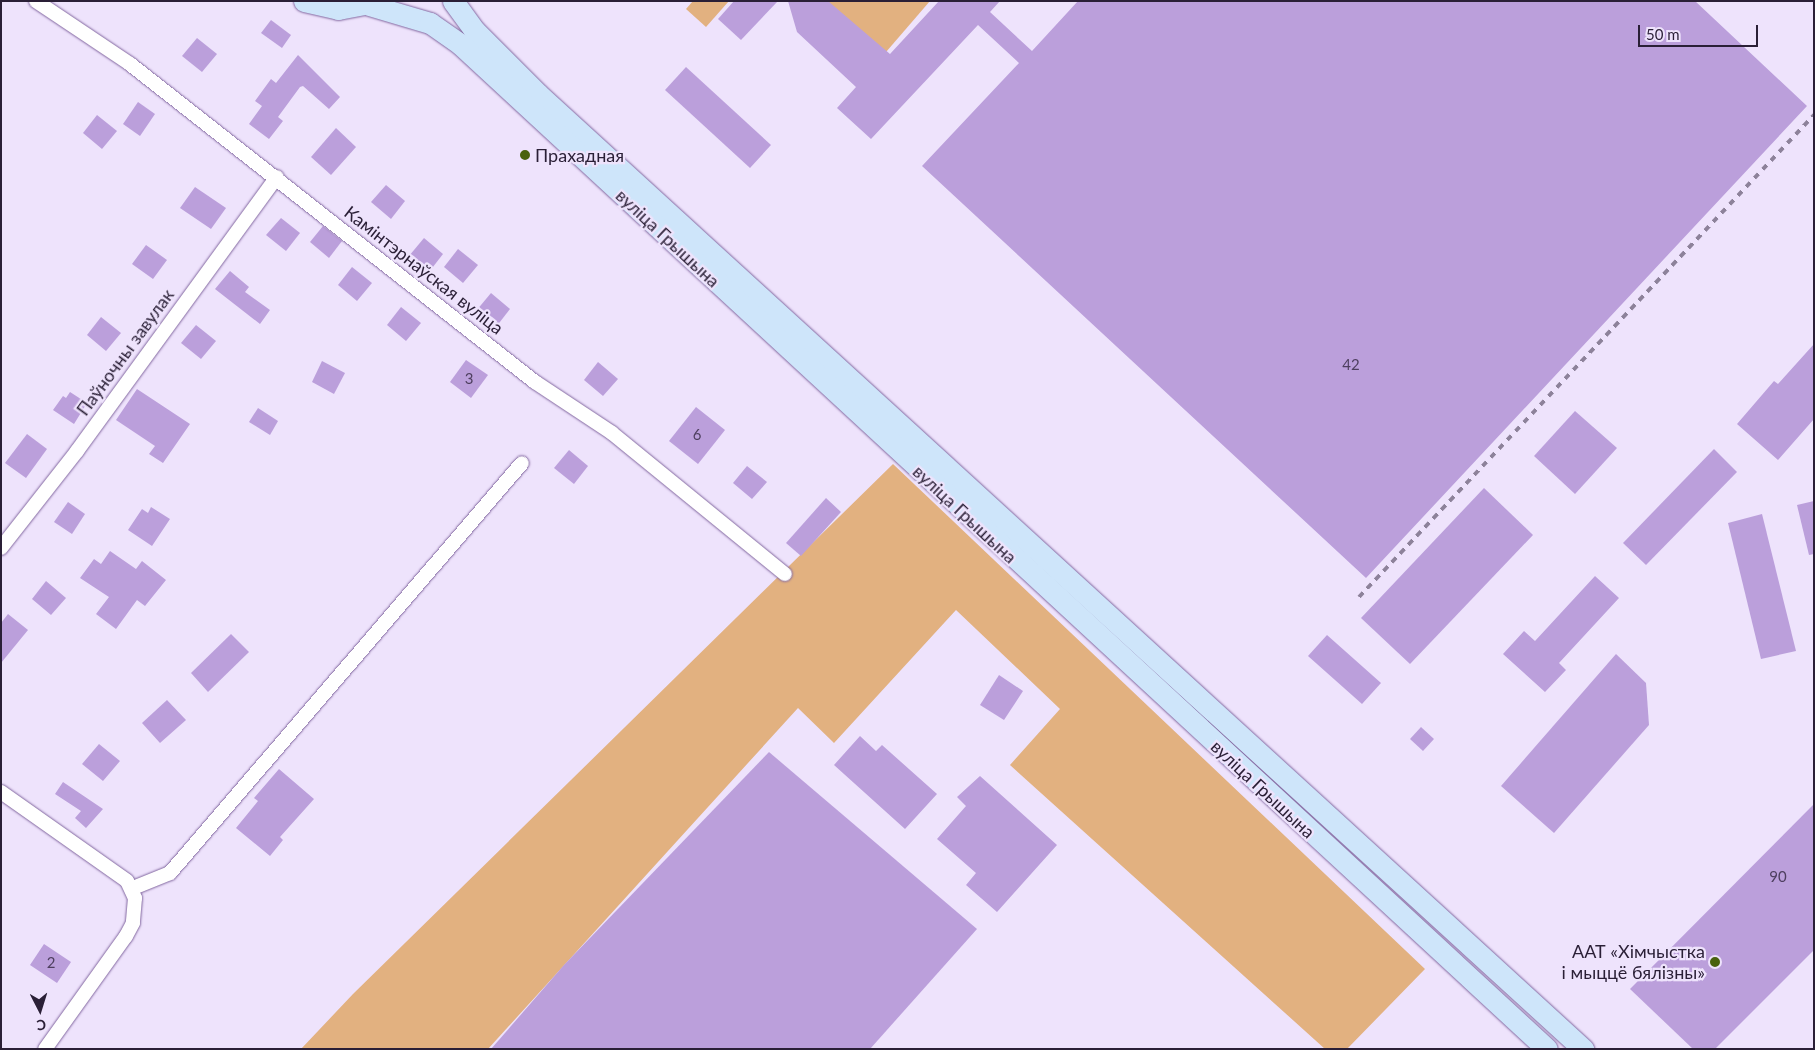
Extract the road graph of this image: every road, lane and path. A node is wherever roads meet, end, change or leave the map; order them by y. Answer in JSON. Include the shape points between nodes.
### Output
{"nodes":[{"id":1,"x":36,"y":1,"type":"edge"},
{"id":2,"x":304,"y":1,"type":"edge"},
{"id":3,"x":453,"y":1,"type":"edge"},
{"id":4,"x":374,"y":3,"type":"edge"},
{"id":5,"x":277,"y":177,"type":"junction"},
{"id":6,"x":522,"y":464,"type":"dead end"},
{"id":7,"x":1,"y":548,"type":"edge"},
{"id":8,"x":785,"y":574,"type":"dead end"},
{"id":9,"x":1,"y":792,"type":"edge"},
{"id":10,"x":133,"y":888,"type":"junction"},
{"id":11,"x":45,"y":1049,"type":"edge"},
{"id":12,"x":1547,"y":1049,"type":"edge"},
{"id":13,"x":1583,"y":1049,"type":"edge"}],
"edges":[{"from":1,"to":5,"type":"street","name":"Камінтэрнаўская вуліца","via":[[130,64]]},
{"from":2,"to":4,"type":"main road","via":[[338,9]]},
{"from":3,"to":13,"type":"main road","name":"вуліца Грышына","via":[[475,31],[538,94]]},
{"from":4,"to":12,"type":"main road","name":"вуліца Грышына","via":[[430,23],[460,44]]},
{"from":5,"to":7,"type":"street","name":"Паўночны завулак","via":[[77,451]]},
{"from":5,"to":8,"type":"street","name":"Камінтэрнаўская вуліца","via":[[535,382],[612,433]]},
{"from":6,"to":10,"type":"street","via":[[170,873]]},
{"from":9,"to":10,"type":"street"},
{"from":10,"to":11,"type":"street","via":[[136,910],[130,930]]}]}
